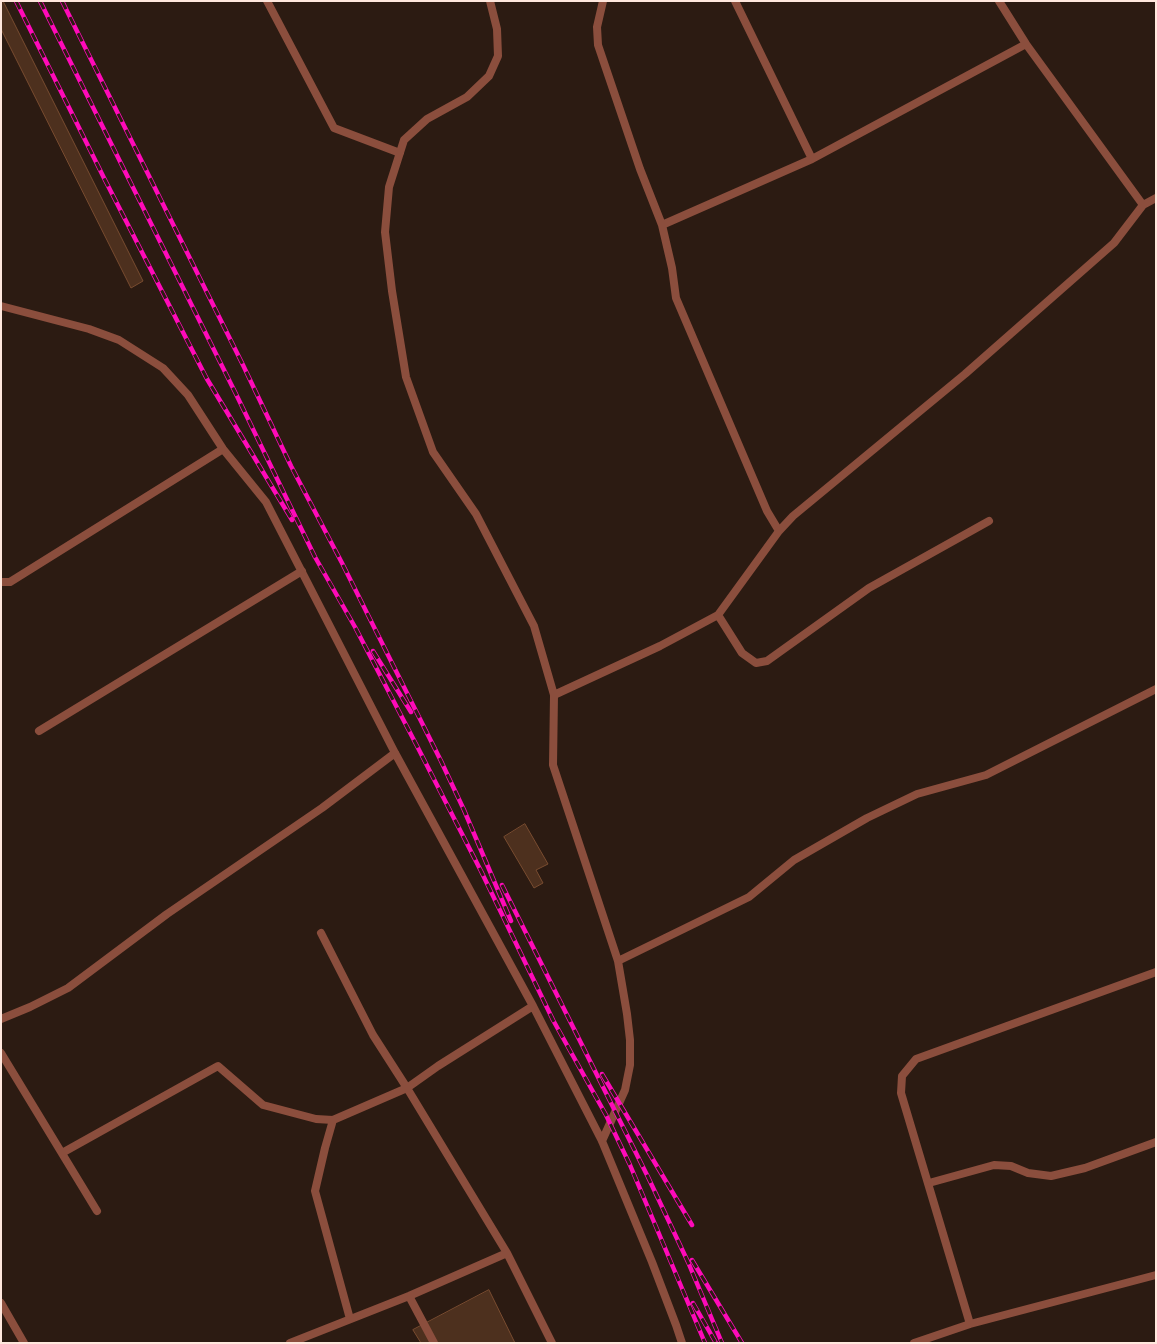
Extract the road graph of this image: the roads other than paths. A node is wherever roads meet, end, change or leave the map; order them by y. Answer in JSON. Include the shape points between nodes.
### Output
{"nodes":[{"id":1,"x":267,"y":1,"type":"edge"},
{"id":2,"x":490,"y":1,"type":"edge"},
{"id":3,"x":603,"y":1,"type":"edge"},
{"id":4,"x":735,"y":1,"type":"edge"},
{"id":5,"x":999,"y":1,"type":"edge"},
{"id":6,"x":1026,"y":44,"type":"junction"},
{"id":7,"x":400,"y":153,"type":"junction"},
{"id":8,"x":812,"y":159,"type":"junction"},
{"id":9,"x":1156,"y":198,"type":"edge"},
{"id":10,"x":1143,"y":205,"type":"junction"},
{"id":11,"x":662,"y":225,"type":"junction"},
{"id":12,"x":1,"y":306,"type":"edge"},
{"id":13,"x":223,"y":449,"type":"junction"},
{"id":14,"x":989,"y":521,"type":"dead end"},
{"id":15,"x":779,"y":532,"type":"junction"},
{"id":16,"x":302,"y":571,"type":"junction"},
{"id":17,"x":1,"y":582,"type":"edge"},
{"id":18,"x":718,"y":615,"type":"junction"},
{"id":19,"x":1156,"y":689,"type":"edge"},
{"id":20,"x":554,"y":694,"type":"junction"},
{"id":21,"x":39,"y":731,"type":"dead end"},
{"id":22,"x":395,"y":753,"type":"junction"},
{"id":23,"x":321,"y":933,"type":"dead end"},
{"id":24,"x":618,"y":961,"type":"junction"},
{"id":25,"x":1156,"y":972,"type":"edge"},
{"id":26,"x":533,"y":1006,"type":"junction"},
{"id":27,"x":1,"y":1020,"type":"edge"},
{"id":28,"x":1,"y":1053,"type":"edge"},
{"id":29,"x":407,"y":1088,"type":"junction"},
{"id":30,"x":333,"y":1120,"type":"junction"},
{"id":31,"x":602,"y":1141,"type":"junction"},
{"id":32,"x":1156,"y":1142,"type":"edge"},
{"id":33,"x":62,"y":1153,"type":"junction"},
{"id":34,"x":929,"y":1182,"type":"junction"},
{"id":35,"x":97,"y":1211,"type":"dead end"},
{"id":36,"x":507,"y":1253,"type":"junction"},
{"id":37,"x":1156,"y":1275,"type":"edge"},
{"id":38,"x":409,"y":1296,"type":"junction"},
{"id":39,"x":1,"y":1303,"type":"edge"},
{"id":40,"x":350,"y":1319,"type":"junction"},
{"id":41,"x":970,"y":1324,"type":"junction"},
{"id":42,"x":24,"y":1343,"type":"edge"},
{"id":43,"x":290,"y":1343,"type":"edge"},
{"id":44,"x":434,"y":1343,"type":"edge"},
{"id":45,"x":552,"y":1343,"type":"edge"},
{"id":46,"x":682,"y":1343,"type":"edge"},
{"id":47,"x":914,"y":1343,"type":"edge"}],
"edges":[{"from":1,"to":7,"type":"street","via":[[334,128]]},
{"from":2,"to":7,"type":"street","via":[[498,56],[489,76],[467,97],[427,119],[404,140]]},
{"from":3,"to":11,"type":"street","via":[[597,26],[598,45]]},
{"from":4,"to":8,"type":"street"},
{"from":5,"to":6,"type":"street"},
{"from":6,"to":8,"type":"street"},
{"from":6,"to":10,"type":"street"},
{"from":7,"to":20,"type":"street","via":[[388,187],[385,232],[406,377],[433,452],[476,514],[534,626]]},
{"from":8,"to":11,"type":"street"},
{"from":9,"to":10,"type":"street"},
{"from":10,"to":15,"type":"street","via":[[1114,242],[965,374],[793,516]]},
{"from":11,"to":15,"type":"street","via":[[676,298],[767,511]]},
{"from":12,"to":13,"type":"street","via":[[89,329],[119,340],[148,358],[163,368],[188,395]]},
{"from":13,"to":16,"type":"street","via":[[266,502]]},
{"from":13,"to":17,"type":"street","via":[[10,582]]},
{"from":14,"to":18,"type":"street","via":[[869,588],[767,661],[756,663],[742,653]]},
{"from":15,"to":18,"type":"street"},
{"from":16,"to":21,"type":"street"},
{"from":16,"to":22,"type":"street"},
{"from":18,"to":20,"type":"street","via":[[660,646]]},
{"from":19,"to":24,"type":"street","via":[[986,775],[917,794],[867,818],[794,860],[749,897]]},
{"from":20,"to":24,"type":"street","via":[[553,765]]},
{"from":22,"to":26,"type":"street"},
{"from":22,"to":27,"type":"street","via":[[322,808],[167,914],[68,988]]},
{"from":23,"to":29,"type":"street","via":[[373,1035]]},
{"from":24,"to":31,"type":"street","via":[[630,1040],[630,1065],[625,1090]]},
{"from":25,"to":34,"type":"street","via":[[916,1059],[902,1076],[901,1093]]},
{"from":26,"to":29,"type":"street"},
{"from":26,"to":31,"type":"street"},
{"from":28,"to":33,"type":"street"},
{"from":29,"to":30,"type":"street"},
{"from":29,"to":36,"type":"street"},
{"from":30,"to":33,"type":"street","via":[[316,1119],[263,1105],[218,1066]]},
{"from":30,"to":40,"type":"street","via":[[315,1191]]},
{"from":31,"to":46,"type":"street"},
{"from":32,"to":34,"type":"street","via":[[1085,1168],[1051,1176],[1028,1173],[1011,1166],[994,1165]]},
{"from":33,"to":35,"type":"street"},
{"from":34,"to":41,"type":"street"},
{"from":36,"to":38,"type":"street"},
{"from":36,"to":45,"type":"street"},
{"from":37,"to":41,"type":"street"},
{"from":38,"to":40,"type":"street"},
{"from":38,"to":44,"type":"street"},
{"from":39,"to":42,"type":"street"},
{"from":40,"to":43,"type":"street"},
{"from":41,"to":47,"type":"street"}]}
